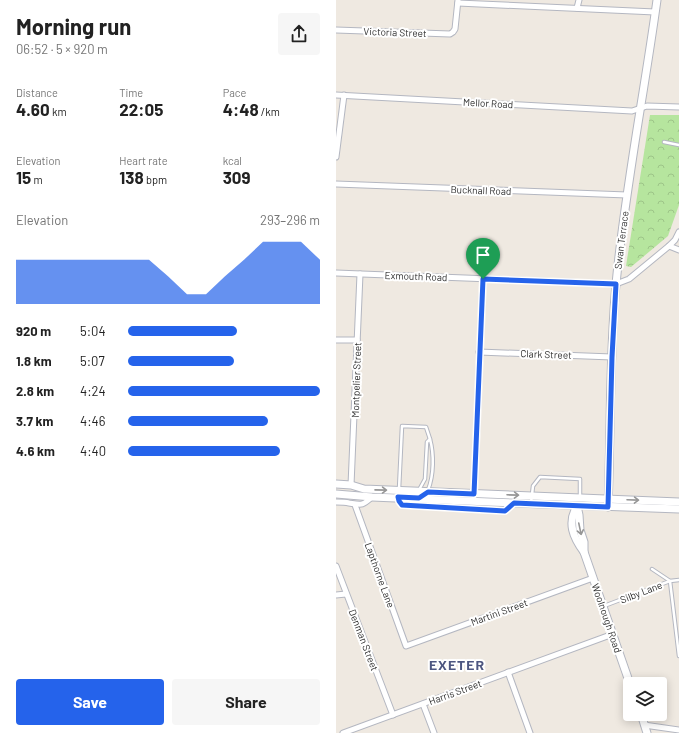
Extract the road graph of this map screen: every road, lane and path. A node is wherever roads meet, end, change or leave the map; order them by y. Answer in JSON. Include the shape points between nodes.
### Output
{"nodes":[{"id":1,"x":579,"y":0,"type":"edge"},
{"id":2,"x":657,"y":0,"type":"edge"},
{"id":3,"x":458,"y":1,"type":"edge"},
{"id":4,"x":577,"y":8,"type":"junction"},
{"id":5,"x":655,"y":12,"type":"junction"},
{"id":6,"x":336,"y":30,"type":"edge"},
{"id":7,"x":336,"y":95,"type":"edge"},
{"id":8,"x":344,"y":95,"type":"junction"},
{"id":9,"x":679,"y":108,"type":"edge"},
{"id":10,"x":640,"y":109,"type":"junction"},
{"id":11,"x":664,"y":142,"type":"dead end"},
{"id":12,"x":679,"y":144,"type":"edge"},
{"id":13,"x":336,"y":157,"type":"edge"},
{"id":14,"x":336,"y":184,"type":"edge"},
{"id":15,"x":627,"y":195,"type":"junction"},
{"id":16,"x":679,"y":232,"type":"edge"},
{"id":17,"x":669,"y":246,"type":"junction"},
{"id":18,"x":679,"y":250,"type":"edge"},
{"id":19,"x":336,"y":273,"type":"edge"},
{"id":20,"x":360,"y":274,"type":"junction"},
{"id":21,"x":483,"y":279,"type":"junction"},
{"id":22,"x":616,"y":284,"type":"junction"},
{"id":23,"x":336,"y":340,"type":"edge"},
{"id":24,"x":357,"y":340,"type":"junction"},
{"id":25,"x":479,"y":352,"type":"junction"},
{"id":26,"x":612,"y":357,"type":"junction"},
{"id":27,"x":430,"y":439,"type":"junction"},
{"id":28,"x":336,"y":484,"type":"edge"},
{"id":29,"x":351,"y":485,"type":"junction"},
{"id":30,"x":428,"y":492,"type":"junction"},
{"id":31,"x":336,"y":494,"type":"edge"},
{"id":32,"x":398,"y":494,"type":"junction"},
{"id":33,"x":419,"y":494,"type":"junction"},
{"id":34,"x":531,"y":496,"type":"junction"},
{"id":35,"x":372,"y":497,"type":"junction"},
{"id":36,"x":474,"y":497,"type":"junction"},
{"id":37,"x":580,"y":498,"type":"junction"},
{"id":38,"x":589,"y":498,"type":"junction"},
{"id":39,"x":608,"y":499,"type":"junction"},
{"id":40,"x":564,"y":501,"type":"junction"},
{"id":41,"x":663,"y":501,"type":"junction"},
{"id":42,"x":336,"y":502,"type":"edge"},
{"id":43,"x":679,"y":502,"type":"edge"},
{"id":44,"x":514,"y":503,"type":"junction"},
{"id":45,"x":531,"y":504,"type":"junction"},
{"id":46,"x":355,"y":505,"type":"junction"},
{"id":47,"x":577,"y":506,"type":"junction"},
{"id":48,"x":608,"y":507,"type":"junction"},
{"id":49,"x":663,"y":509,"type":"junction"},
{"id":50,"x":679,"y":509,"type":"edge"},
{"id":51,"x":571,"y":515,"type":"junction"},
{"id":52,"x":584,"y":552,"type":"junction"},
{"id":53,"x":336,"y":566,"type":"edge"},
{"id":54,"x":652,"y":568,"type":"dead end"},
{"id":55,"x":593,"y":578,"type":"junction"},
{"id":56,"x":679,"y":580,"type":"edge"},
{"id":57,"x":670,"y":581,"type":"junction"},
{"id":58,"x":346,"y":594,"type":"junction"},
{"id":59,"x":336,"y":595,"type":"edge"},
{"id":60,"x":603,"y":606,"type":"junction"},
{"id":61,"x":613,"y":634,"type":"junction"},
{"id":62,"x":406,"y":646,"type":"joint"},
{"id":63,"x":679,"y":656,"type":"edge"},
{"id":64,"x":508,"y":672,"type":"junction"},
{"id":65,"x":628,"y":677,"type":"edge"},
{"id":66,"x":423,"y":704,"type":"junction"},
{"id":67,"x":393,"y":714,"type":"junction"},
{"id":68,"x":643,"y":721,"type":"edge"},
{"id":69,"x":644,"y":725,"type":"junction"},
{"id":70,"x":679,"y":730,"type":"edge"},
{"id":71,"x":343,"y":733,"type":"edge"},
{"id":72,"x":434,"y":733,"type":"edge"},
{"id":73,"x":530,"y":733,"type":"edge"},
{"id":74,"x":647,"y":733,"type":"edge"}],
"edges":[{"from":1,"to":4,"type":"street"},
{"from":2,"to":5,"type":"street","name":"Swan Terrace"},
{"from":3,"to":4,"type":"street"},
{"from":3,"to":6,"type":"street","name":"Victoria Street","via":[[453,32],[447,34]]},
{"from":4,"to":5,"type":"street"},
{"from":5,"to":10,"type":"street","name":"Swan Terrace"},
{"from":7,"to":8,"type":"street","name":"Mellor Road"},
{"from":8,"to":10,"type":"street","name":"Mellor Road","via":[[631,111]]},
{"from":8,"to":13,"type":"street"},
{"from":9,"to":10,"type":"street","name":"Mellor Road","via":[[647,106]]},
{"from":10,"to":15,"type":"street","name":"Swan Terrace"},
{"from":11,"to":12,"type":"lane"},
{"from":14,"to":15,"type":"street","name":"Bucknall Road"},
{"from":15,"to":22,"type":"street","name":"Swan Terrace"},
{"from":16,"to":17,"type":"street"},
{"from":17,"to":18,"type":"street"},
{"from":17,"to":22,"type":"street","via":[[629,279]]},
{"from":19,"to":20,"type":"street","name":"Exmouth Road"},
{"from":20,"to":21,"type":"street","name":"Exmouth Road"},
{"from":20,"to":24,"type":"street","name":"Montpelier Street"},
{"from":21,"to":22,"type":"street","name":"Exmouth Road"},
{"from":21,"to":25,"type":"street"},
{"from":22,"to":26,"type":"street","name":"Swan Terrace"},
{"from":23,"to":24,"type":"street"},
{"from":24,"to":29,"type":"street","name":"Montpelier Street"},
{"from":25,"to":26,"type":"street","name":"Clark Street"},
{"from":25,"to":36,"type":"street"},
{"from":26,"to":39,"type":"street","name":"Swan Terrace"},
{"from":27,"to":30,"type":"lane","via":[[433,449]]},
{"from":27,"to":32,"type":"lane","via":[[426,427],[402,426]]},
{"from":27,"to":33,"type":"lane","via":[[427,442],[425,479]]},
{"from":28,"to":29,"type":"street"},
{"from":29,"to":32,"type":"street","one_way":true},
{"from":30,"to":33,"type":"street"},
{"from":30,"to":36,"type":"street"},
{"from":31,"to":35,"type":"street"},
{"from":32,"to":33,"type":"street"},
{"from":32,"to":35,"type":"street"},
{"from":32,"to":44,"type":"lane","via":[[402,505],[505,511]]},
{"from":33,"to":36,"type":"street"},
{"from":36,"to":34,"type":"street","one_way":true},
{"from":34,"to":37,"type":"lane","via":[[533,486],[540,477],[580,479]]},
{"from":34,"to":40,"type":"street"},
{"from":34,"to":45,"type":"lane"},
{"from":35,"to":46,"type":"street","via":[[364,504]]},
{"from":36,"to":44,"type":"street"},
{"from":37,"to":38,"type":"street"},
{"from":37,"to":40,"type":"street"},
{"from":38,"to":39,"type":"street"},
{"from":38,"to":47,"type":"street"},
{"from":39,"to":41,"type":"street","one_way":true},
{"from":39,"to":48,"type":"street","name":"Swan Terrace"},
{"from":40,"to":45,"type":"street"},
{"from":40,"to":47,"type":"street"},
{"from":40,"to":51,"type":"street","name":"Woolnough Road"},
{"from":41,"to":43,"type":"street"},
{"from":41,"to":49,"type":"street"},
{"from":42,"to":46,"type":"street"},
{"from":44,"to":45,"type":"street"},
{"from":46,"to":62,"type":"street","name":"Lapthorne Lane"},
{"from":47,"to":48,"type":"street"},
{"from":47,"to":51,"type":"street"},
{"from":47,"to":52,"type":"street","name":"Woolnough Road","one_way":true},
{"from":48,"to":49,"type":"street"},
{"from":49,"to":50,"type":"street"},
{"from":51,"to":52,"type":"street","name":"Woolnough Road","via":[[572,528]]},
{"from":52,"to":55,"type":"street","name":"Woolnough Road"},
{"from":53,"to":58,"type":"street","name":"Denman Street"},
{"from":54,"to":57,"type":"lane"},
{"from":55,"to":60,"type":"street","name":"Woolnough Road"},
{"from":55,"to":62,"type":"street","name":"Martini Street"},
{"from":56,"to":57,"type":"lane","name":"Silby Lane"},
{"from":57,"to":60,"type":"lane","name":"Silby Lane"},
{"from":57,"to":63,"type":"lane"},
{"from":58,"to":59,"type":"street"},
{"from":58,"to":67,"type":"street","name":"Denman Street"},
{"from":60,"to":61,"type":"street","name":"Woolnough Road"},
{"from":61,"to":64,"type":"street","name":"Harris Street"},
{"from":61,"to":65,"type":"street","name":"Woolnough Road"},
{"from":64,"to":66,"type":"street","name":"Harris Street"},
{"from":64,"to":73,"type":"street"},
{"from":66,"to":67,"type":"street","name":"Harris Street"},
{"from":66,"to":72,"type":"street"},
{"from":67,"to":71,"type":"street","name":"Harris Street"},
{"from":68,"to":69,"type":"street"},
{"from":69,"to":70,"type":"street"},
{"from":69,"to":74,"type":"street"}]}
